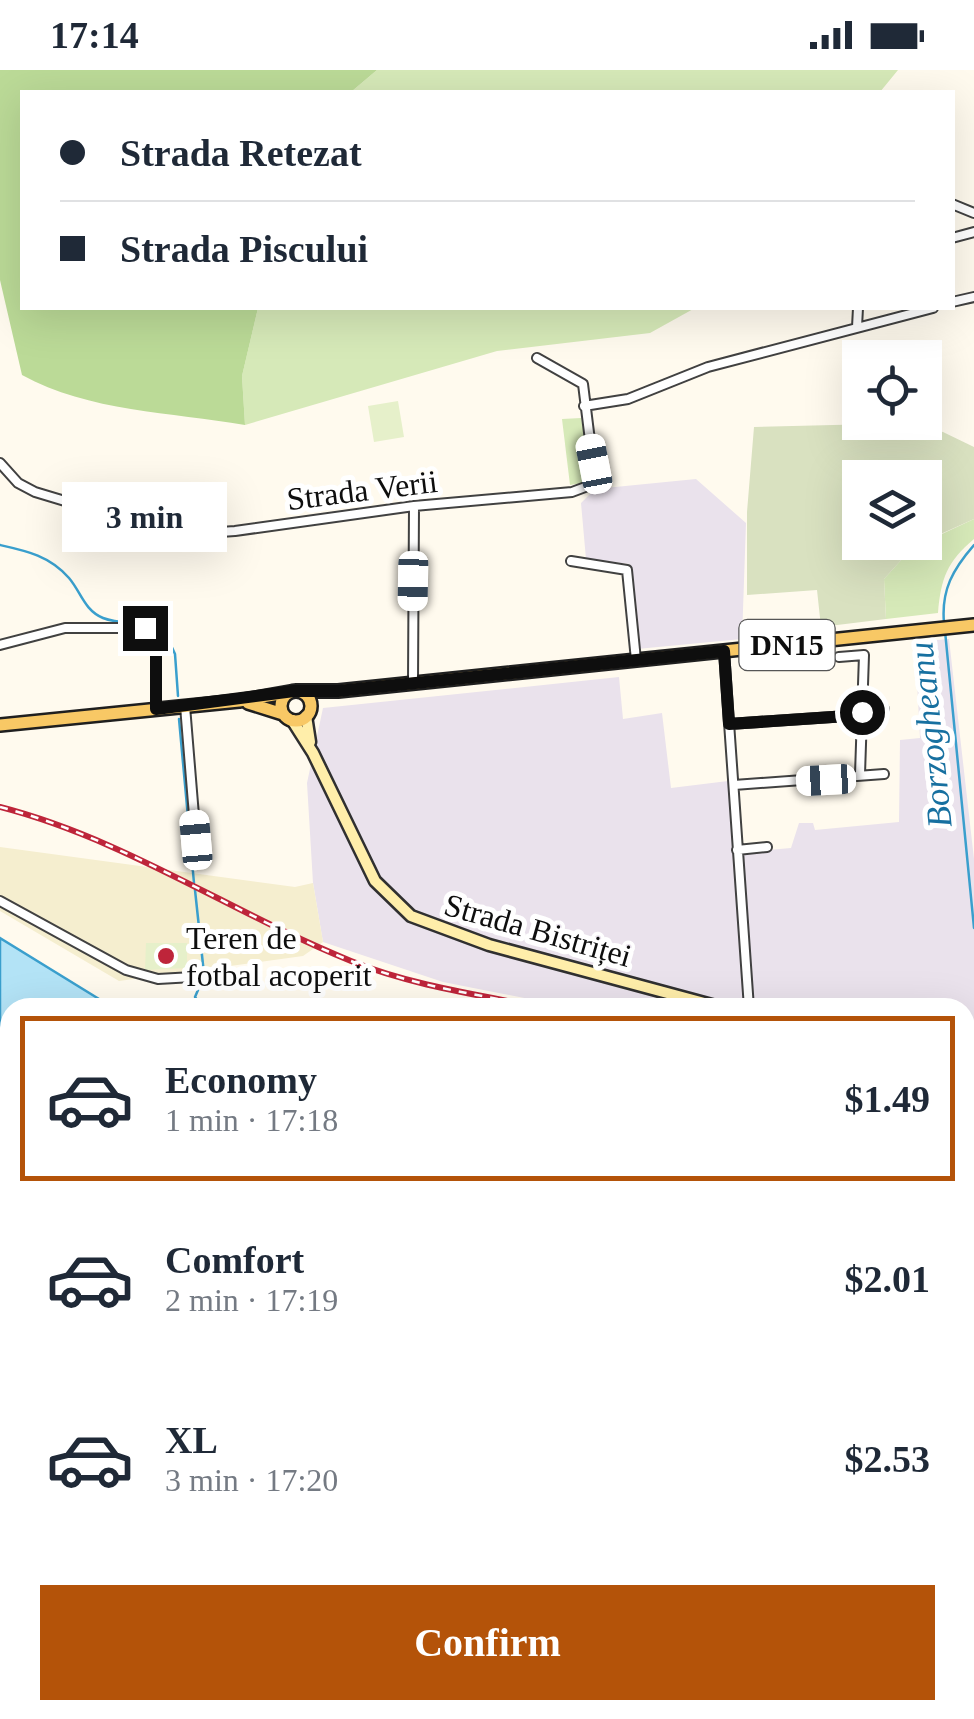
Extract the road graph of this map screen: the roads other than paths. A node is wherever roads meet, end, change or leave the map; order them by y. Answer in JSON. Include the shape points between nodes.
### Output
{"nodes":[{"id":1,"x":858,"y":310,"type":"edge"},
{"id":2,"x":925,"y":310,"type":"edge"},
{"id":3,"x":857,"y":327,"type":"junction"},
{"id":4,"x":537,"y":358,"type":"dead end"},
{"id":5,"x":584,"y":406,"type":"junction"},
{"id":6,"x":0,"y":463,"type":"edge"},
{"id":7,"x":414,"y":506,"type":"junction"},
{"id":8,"x":571,"y":561,"type":"dead end"},
{"id":9,"x":974,"y":625,"type":"edge"},
{"id":10,"x":0,"y":645,"type":"edge"},
{"id":11,"x":724,"y":651,"type":"junction"},
{"id":12,"x":839,"y":657,"type":"dead end"},
{"id":13,"x":636,"y":660,"type":"junction"},
{"id":14,"x":412,"y":683,"type":"junction"},
{"id":15,"x":294,"y":691,"type":"junction"},
{"id":16,"x":338,"y":691,"type":"junction"},
{"id":17,"x":239,"y":700,"type":"junction"},
{"id":18,"x":185,"y":706,"type":"junction"},
{"id":19,"x":156,"y":709,"type":"junction"},
{"id":20,"x":884,"y":709,"type":"dead end"},
{"id":21,"x":308,"y":711,"type":"junction"},
{"id":22,"x":862,"y":715,"type":"junction"},
{"id":23,"x":288,"y":717,"type":"junction"},
{"id":24,"x":729,"y":724,"type":"junction"},
{"id":25,"x":0,"y":725,"type":"edge"},
{"id":26,"x":313,"y":753,"type":"junction"},
{"id":27,"x":860,"y":774,"type":"junction"},
{"id":28,"x":884,"y":774,"type":"dead end"},
{"id":29,"x":734,"y":785,"type":"junction"},
{"id":30,"x":196,"y":840,"type":"dead end"},
{"id":31,"x":767,"y":847,"type":"dead end"},
{"id":32,"x":737,"y":850,"type":"junction"},
{"id":33,"x":0,"y":901,"type":"edge"},
{"id":34,"x":194,"y":976,"type":"dead end"},
{"id":35,"x":686,"y":998,"type":"edge"},
{"id":36,"x":748,"y":998,"type":"edge"}],
"edges":[{"from":1,"to":3,"type":"street"},
{"from":2,"to":3,"type":"street"},
{"from":3,"to":5,"type":"street","via":[[708,367],[628,399]]},
{"from":4,"to":5,"type":"street","name":"Strada Verii","via":[[579,379]]},
{"from":5,"to":7,"type":"street","name":"Strada Verii","via":[[594,468],[588,486]]},
{"from":6,"to":7,"type":"street","name":"Strada Verii","via":[[35,492],[177,532],[227,532]]},
{"from":7,"to":14,"type":"street"},
{"from":8,"to":13,"type":"street","via":[[627,570]]},
{"from":9,"to":11,"type":"main road","number":"DN15"},
{"from":10,"to":19,"type":"street","via":[[65,628],[151,628]]},
{"from":11,"to":13,"type":"main road","number":"DN15"},
{"from":11,"to":24,"type":"street"},
{"from":12,"to":22,"type":"street","via":[[864,655]]},
{"from":13,"to":14,"type":"main road","number":"DN15"},
{"from":14,"to":16,"type":"main road","number":"DN15"},
{"from":15,"to":16,"type":"main road","number":"DN15"},
{"from":15,"to":17,"type":"main road","number":"DN15"},
{"from":15,"to":21,"type":"main road","via":[[305,694]]},
{"from":15,"to":23,"type":"main road","via":[[282,701]]},
{"from":16,"to":21,"type":"main road","number":"DN15"},
{"from":17,"to":18,"type":"main road","number":"DN15"},
{"from":17,"to":23,"type":"main road","number":"DN15"},
{"from":18,"to":19,"type":"main road","number":"DN15"},
{"from":18,"to":30,"type":"street"},
{"from":19,"to":25,"type":"main road","number":"DN15"},
{"from":20,"to":22,"type":"street"},
{"from":21,"to":23,"type":"main road","number":"DN15"},
{"from":21,"to":26,"type":"main road","name":"Strada Bistriței"},
{"from":22,"to":24,"type":"street"},
{"from":22,"to":27,"type":"street"},
{"from":23,"to":26,"type":"main road","name":"Strada Bistriței"},
{"from":24,"to":29,"type":"street"},
{"from":26,"to":35,"type":"main road","name":"Strada Bistriței","via":[[375,881],[411,916],[489,945]]},
{"from":27,"to":28,"type":"street"},
{"from":27,"to":29,"type":"street"},
{"from":29,"to":32,"type":"street"},
{"from":31,"to":32,"type":"street"},
{"from":32,"to":36,"type":"street"},
{"from":33,"to":34,"type":"street","via":[[126,970],[158,978]]}]}
